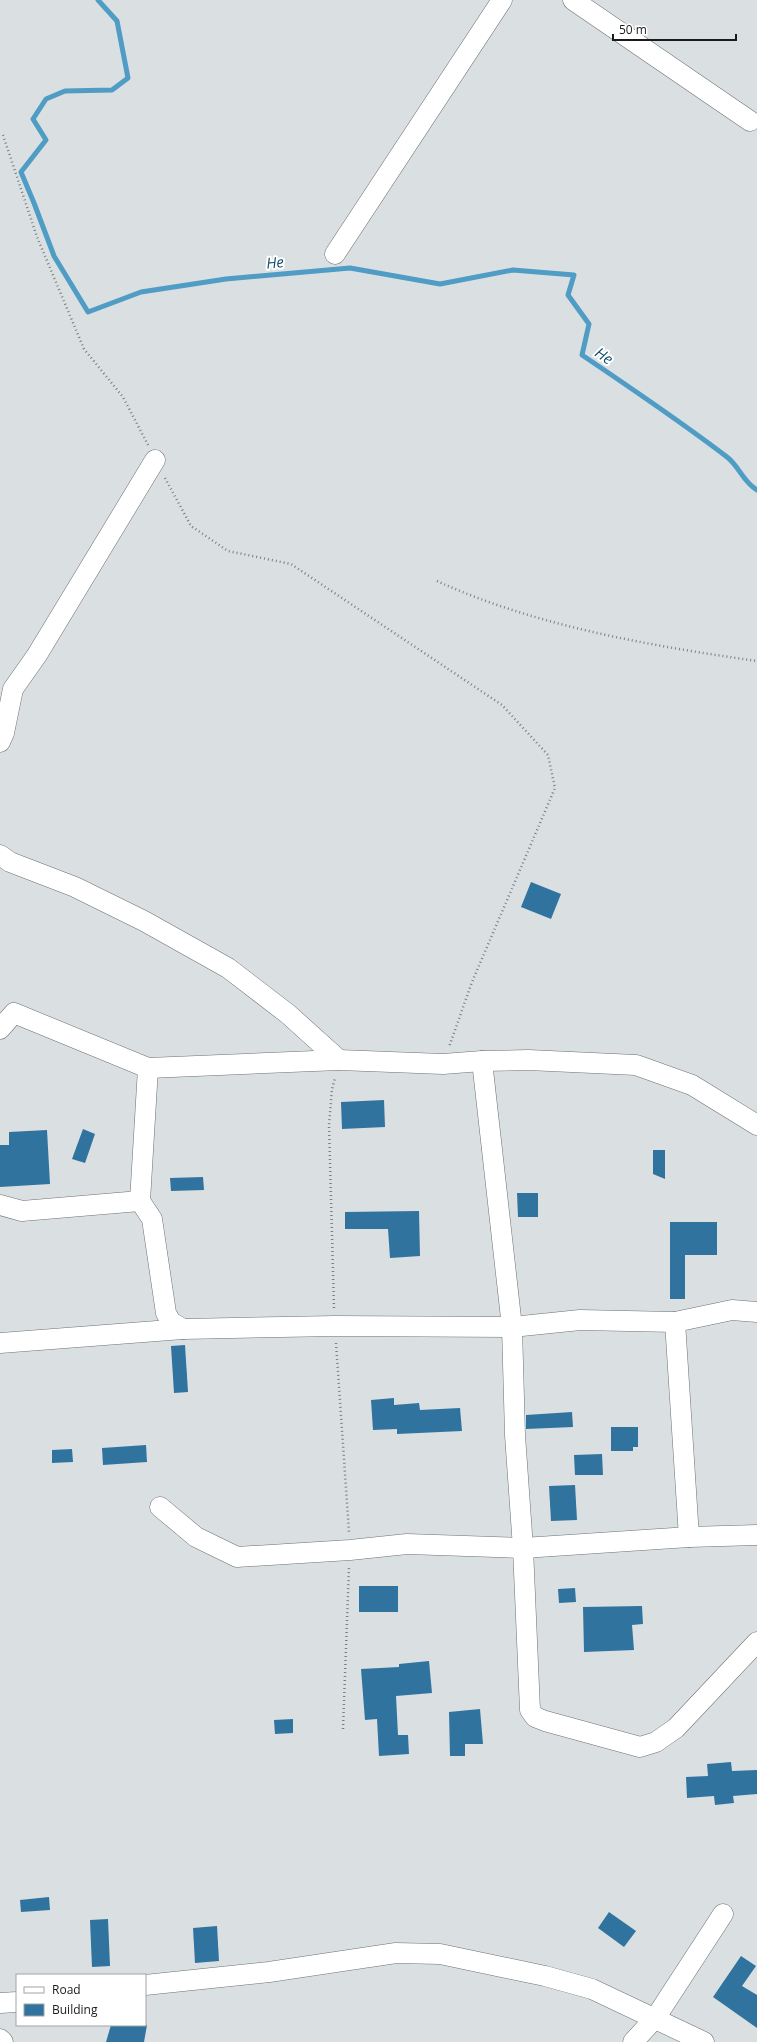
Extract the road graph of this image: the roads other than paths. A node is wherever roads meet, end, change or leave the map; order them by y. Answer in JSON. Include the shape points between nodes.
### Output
{"nodes":[{"id":1,"x":502,"y":0,"type":"edge"},
{"id":2,"x":573,"y":0,"type":"edge"},
{"id":3,"x":750,"y":121,"type":"dead end"},
{"id":4,"x":335,"y":254,"type":"dead end"},
{"id":5,"x":156,"y":460,"type":"road end"},
{"id":6,"x":0,"y":742,"type":"edge"},
{"id":7,"x":0,"y":855,"type":"edge"},
{"id":8,"x":7,"y":1010,"type":"edge"},
{"id":9,"x":0,"y":1029,"type":"edge"},
{"id":10,"x":339,"y":1060,"type":"junction"},
{"id":11,"x":482,"y":1061,"type":"junction"},
{"id":12,"x":148,"y":1068,"type":"junction"},
{"id":13,"x":757,"y":1125,"type":"edge"},
{"id":14,"x":140,"y":1200,"type":"junction"},
{"id":15,"x":0,"y":1205,"type":"edge"},
{"id":16,"x":757,"y":1312,"type":"edge"},
{"id":17,"x":675,"y":1322,"type":"junction"},
{"id":18,"x":512,"y":1327,"type":"junction"},
{"id":19,"x":183,"y":1329,"type":"junction"},
{"id":20,"x":0,"y":1343,"type":"edge"},
{"id":21,"x":160,"y":1507,"type":"dead end"},
{"id":22,"x":757,"y":1535,"type":"edge"},
{"id":23,"x":689,"y":1537,"type":"junction"},
{"id":24,"x":522,"y":1548,"type":"junction"},
{"id":25,"x":757,"y":1642,"type":"edge"},
{"id":26,"x":723,"y":1914,"type":"dead end"},
{"id":27,"x":146,"y":1985,"type":"edge"},
{"id":28,"x":16,"y":2002,"type":"edge"},
{"id":29,"x":0,"y":2003,"type":"edge"},
{"id":30,"x":656,"y":2017,"type":"junction"},
{"id":31,"x":0,"y":2039,"type":"edge"},
{"id":32,"x":3,"y":2042,"type":"edge"},
{"id":33,"x":633,"y":2042,"type":"edge"},
{"id":34,"x":704,"y":2042,"type":"edge"}],
"edges":[{"from":1,"to":4,"type":"street"},
{"from":2,"to":3,"type":"street"},
{"from":5,"to":6,"type":"street","via":[[37,655],[13,689]]},
{"from":7,"to":10,"type":"street","via":[[10,862],[75,887],[144,920],[228,968],[288,1014]]},
{"from":8,"to":9,"type":"street"},
{"from":8,"to":12,"type":"street"},
{"from":10,"to":11,"type":"street","via":[[443,1064]]},
{"from":10,"to":12,"type":"street"},
{"from":11,"to":13,"type":"street","via":[[528,1060],[636,1065],[692,1085]]},
{"from":11,"to":18,"type":"street"},
{"from":12,"to":14,"type":"street"},
{"from":14,"to":15,"type":"street","via":[[22,1211]]},
{"from":14,"to":19,"type":"street","via":[[152,1219],[166,1313],[171,1322]]},
{"from":16,"to":17,"type":"street","via":[[732,1310]]},
{"from":17,"to":18,"type":"street","via":[[580,1320]]},
{"from":17,"to":23,"type":"street"},
{"from":18,"to":19,"type":"street","via":[[335,1326]]},
{"from":18,"to":24,"type":"street"},
{"from":19,"to":20,"type":"street"},
{"from":21,"to":24,"type":"street","via":[[196,1537],[237,1557],[407,1544]]},
{"from":22,"to":23,"type":"street"},
{"from":23,"to":24,"type":"street"},
{"from":24,"to":25,"type":"street","via":[[530,1710],[536,1718],[545,1722],[640,1747],[656,1742],[676,1728]]},
{"from":26,"to":30,"type":"street"},
{"from":27,"to":30,"type":"street","via":[[269,1972],[396,1953],[440,1954],[592,1989]]},
{"from":28,"to":29,"type":"street"},
{"from":30,"to":33,"type":"street"},
{"from":30,"to":34,"type":"street"},
{"from":31,"to":32,"type":"street"}]}
